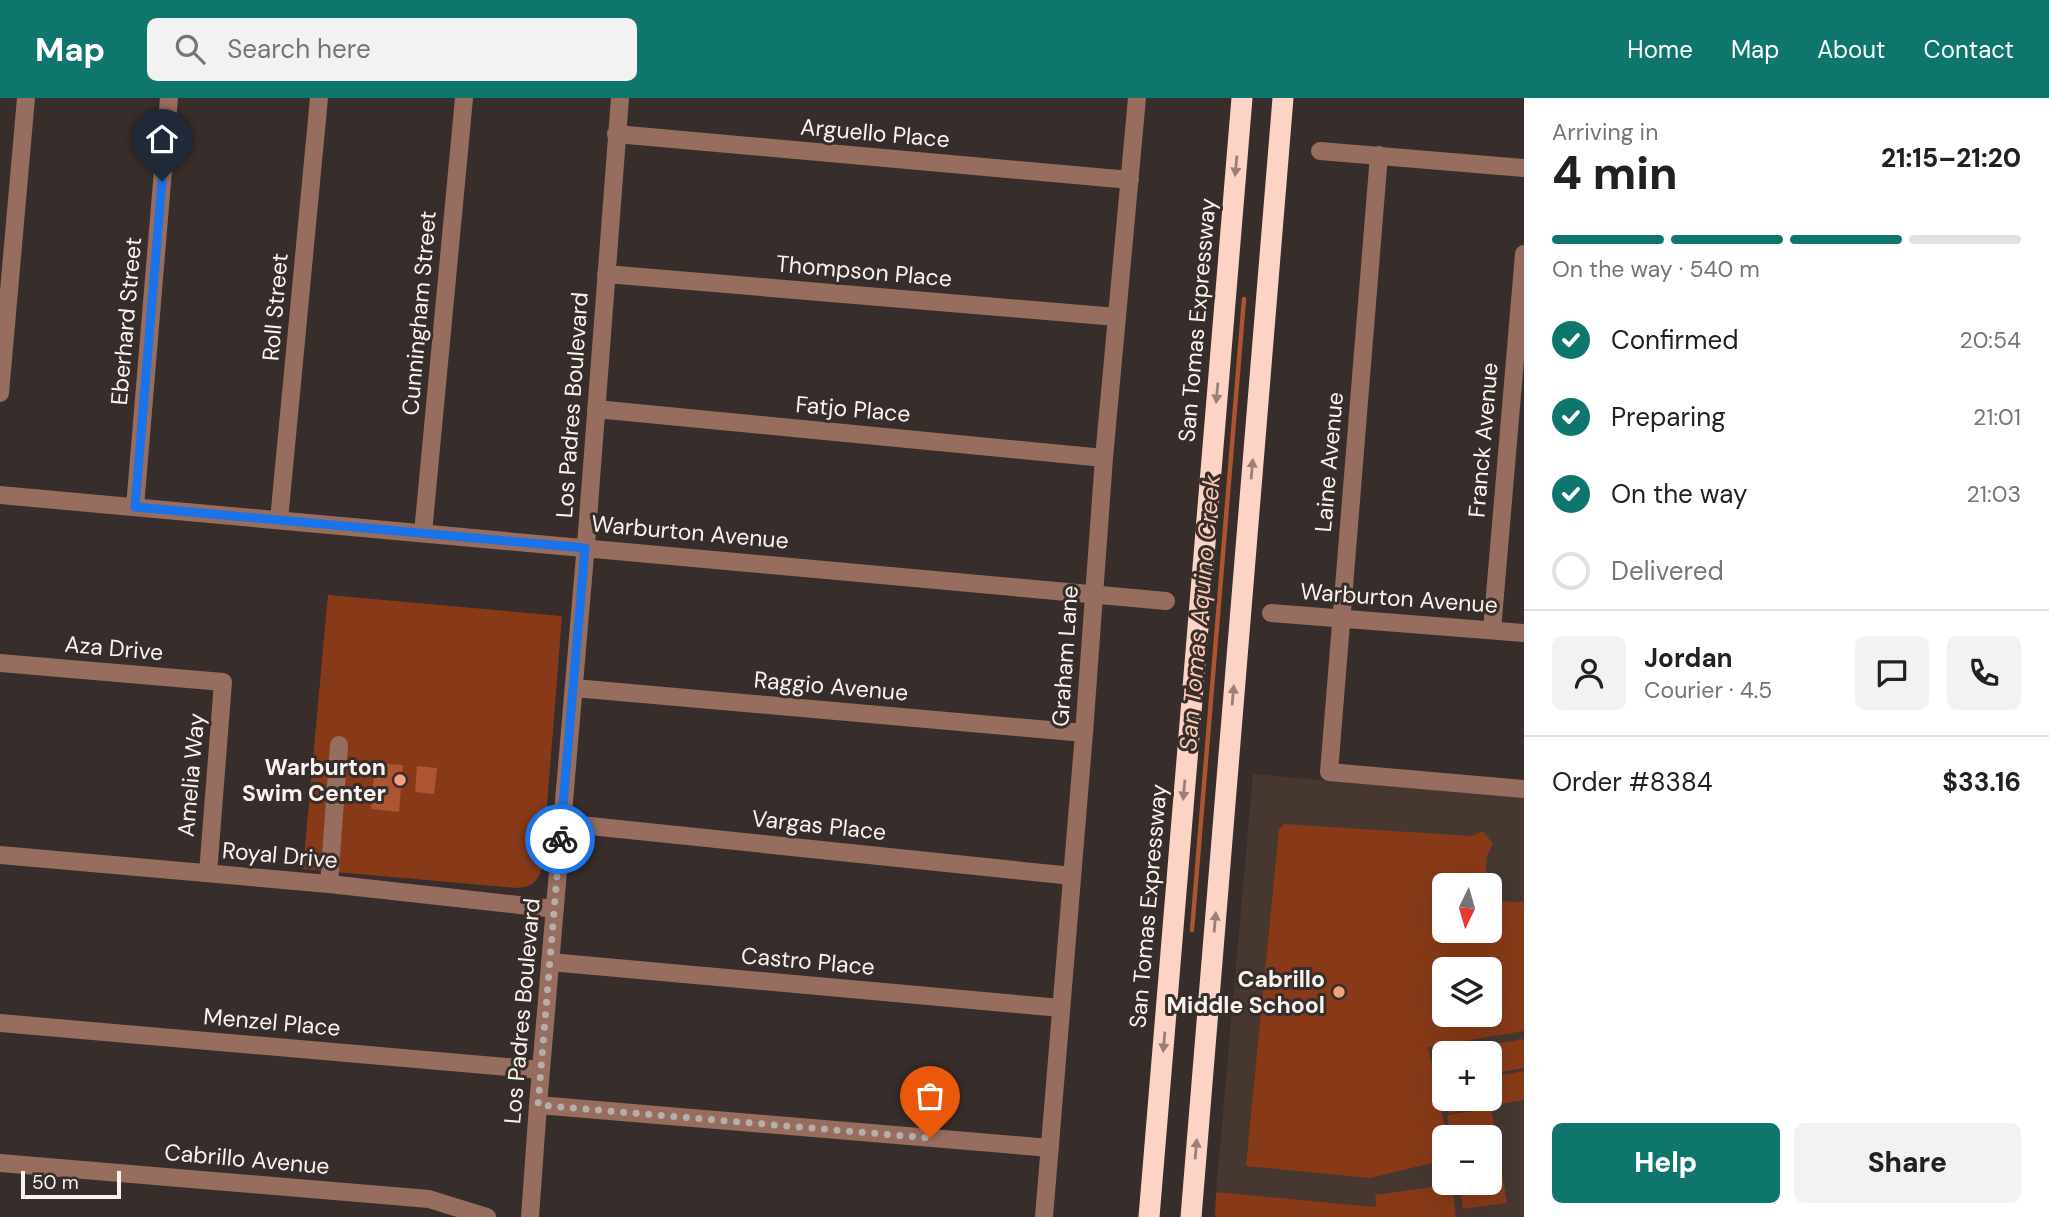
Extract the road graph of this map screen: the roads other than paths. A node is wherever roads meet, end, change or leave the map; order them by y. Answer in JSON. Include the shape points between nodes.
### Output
{"nodes":[{"id":1,"x":26,"y":98,"type":"edge"},
{"id":2,"x":169,"y":98,"type":"edge"},
{"id":3,"x":319,"y":98,"type":"edge"},
{"id":4,"x":464,"y":98,"type":"edge"},
{"id":5,"x":620,"y":98,"type":"edge"},
{"id":6,"x":1137,"y":98,"type":"edge"},
{"id":7,"x":1242,"y":98,"type":"edge"},
{"id":8,"x":1283,"y":98,"type":"edge"},
{"id":9,"x":617,"y":134,"type":"junction"},
{"id":10,"x":1321,"y":150,"type":"dead end"},
{"id":11,"x":1379,"y":155,"type":"junction"},
{"id":12,"x":1524,"y":168,"type":"edge"},
{"id":13,"x":1130,"y":180,"type":"junction"},
{"id":14,"x":1524,"y":254,"type":"edge"},
{"id":15,"x":606,"y":274,"type":"junction"},
{"id":16,"x":1117,"y":317,"type":"junction"},
{"id":17,"x":0,"y":393,"type":"edge"},
{"id":18,"x":596,"y":410,"type":"junction"},
{"id":19,"x":1104,"y":458,"type":"junction"},
{"id":20,"x":0,"y":495,"type":"edge"},
{"id":21,"x":135,"y":507,"type":"junction"},
{"id":22,"x":279,"y":520,"type":"junction"},
{"id":23,"x":423,"y":533,"type":"junction"},
{"id":24,"x":585,"y":548,"type":"junction"},
{"id":25,"x":1094,"y":594,"type":"junction"},
{"id":26,"x":1166,"y":601,"type":"dead end"},
{"id":27,"x":1271,"y":613,"type":"dead end"},
{"id":28,"x":1341,"y":618,"type":"junction"},
{"id":29,"x":1492,"y":630,"type":"junction"},
{"id":30,"x":1524,"y":633,"type":"edge"},
{"id":31,"x":0,"y":663,"type":"edge"},
{"id":32,"x":223,"y":682,"type":"joint"},
{"id":33,"x":574,"y":688,"type":"junction"},
{"id":34,"x":1084,"y":733,"type":"junction"},
{"id":35,"x":340,"y":745,"type":"dead end"},
{"id":36,"x":1524,"y":789,"type":"edge"},
{"id":37,"x":561,"y":823,"type":"junction"},
{"id":38,"x":0,"y":855,"type":"edge"},
{"id":39,"x":208,"y":873,"type":"junction"},
{"id":40,"x":1072,"y":876,"type":"junction"},
{"id":41,"x":329,"y":884,"type":"junction"},
{"id":42,"x":555,"y":909,"type":"junction"},
{"id":43,"x":550,"y":962,"type":"junction"},
{"id":44,"x":1061,"y":1008,"type":"junction"},
{"id":45,"x":0,"y":1023,"type":"edge"},
{"id":46,"x":541,"y":1070,"type":"junction"},
{"id":47,"x":538,"y":1105,"type":"junction"},
{"id":48,"x":1050,"y":1148,"type":"junction"},
{"id":49,"x":0,"y":1163,"type":"edge"},
{"id":50,"x":1153,"y":1175,"type":"junction"},
{"id":51,"x":487,"y":1217,"type":"edge"},
{"id":52,"x":530,"y":1217,"type":"edge"},
{"id":53,"x":1044,"y":1217,"type":"edge"},
{"id":54,"x":1136,"y":1217,"type":"edge"},
{"id":55,"x":1149,"y":1217,"type":"edge"},
{"id":56,"x":1191,"y":1217,"type":"edge"}],
"edges":[{"from":1,"to":17,"type":"street"},
{"from":2,"to":21,"type":"street","name":"Eberhard Street"},
{"from":3,"to":22,"type":"street","name":"Roll Street"},
{"from":4,"to":23,"type":"street","name":"Cunningham Street"},
{"from":5,"to":9,"type":"street","name":"Los Padres Boulevard"},
{"from":6,"to":13,"type":"street","name":"Graham Lane"},
{"from":7,"to":50,"type":"highway","name":"San Tomas Expressway","one_way":true},
{"from":56,"to":8,"type":"highway","one_way":true},
{"from":9,"to":13,"type":"street","name":"Arguello Place"},
{"from":9,"to":15,"type":"street","name":"Los Padres Boulevard"},
{"from":10,"to":11,"type":"street"},
{"from":11,"to":12,"type":"street"},
{"from":11,"to":28,"type":"street","name":"Laine Avenue"},
{"from":13,"to":16,"type":"street","name":"Graham Lane"},
{"from":14,"to":29,"type":"street","name":"Franck Avenue"},
{"from":15,"to":16,"type":"street","name":"Thompson Place"},
{"from":15,"to":18,"type":"street","name":"Los Padres Boulevard"},
{"from":16,"to":19,"type":"street","name":"Graham Lane"},
{"from":18,"to":19,"type":"street","name":"Fatjo Place"},
{"from":18,"to":24,"type":"street","name":"Los Padres Boulevard"},
{"from":19,"to":25,"type":"street","name":"Graham Lane"},
{"from":20,"to":21,"type":"street","name":"Warburton Avenue"},
{"from":21,"to":22,"type":"street","name":"Warburton Avenue"},
{"from":22,"to":23,"type":"street","name":"Warburton Avenue"},
{"from":23,"to":24,"type":"street","name":"Warburton Avenue"},
{"from":24,"to":25,"type":"street","name":"Warburton Avenue"},
{"from":24,"to":33,"type":"street","name":"Los Padres Boulevard"},
{"from":25,"to":26,"type":"street","name":"Warburton Avenue"},
{"from":25,"to":34,"type":"street","name":"Graham Lane"},
{"from":27,"to":28,"type":"street","name":"Warburton Avenue"},
{"from":28,"to":29,"type":"street","name":"Warburton Avenue"},
{"from":28,"to":36,"type":"street","name":"Laine Avenue","via":[[1329,772]]},
{"from":29,"to":30,"type":"street","name":"Warburton Avenue"},
{"from":31,"to":32,"type":"street","name":"Aza Drive"},
{"from":32,"to":39,"type":"street","name":"Amelia Way"},
{"from":33,"to":34,"type":"street","name":"Raggio Avenue"},
{"from":33,"to":37,"type":"street","name":"Los Padres Boulevard"},
{"from":34,"to":40,"type":"street","name":"Graham Lane"},
{"from":35,"to":41,"type":"street"},
{"from":37,"to":40,"type":"street","name":"Vargas Place"},
{"from":37,"to":42,"type":"street","name":"Los Padres Boulevard"},
{"from":38,"to":39,"type":"street","name":"Royal Drive"},
{"from":39,"to":41,"type":"street","name":"Royal Drive"},
{"from":40,"to":44,"type":"street","name":"Graham Lane"},
{"from":41,"to":42,"type":"street","name":"Royal Drive"},
{"from":42,"to":43,"type":"street","name":"Los Padres Boulevard"},
{"from":43,"to":44,"type":"street","name":"Castro Place"},
{"from":43,"to":46,"type":"street","name":"Los Padres Boulevard"},
{"from":44,"to":48,"type":"street","name":"Graham Lane"},
{"from":45,"to":46,"type":"street","name":"Menzel Place"},
{"from":46,"to":47,"type":"street","name":"Los Padres Boulevard"},
{"from":47,"to":48,"type":"street"},
{"from":47,"to":52,"type":"street","name":"Los Padres Boulevard"},
{"from":48,"to":53,"type":"street","name":"Graham Lane"},
{"from":49,"to":51,"type":"street","name":"Cabrillo Avenue","via":[[429,1199]]},
{"from":50,"to":54,"type":"highway"},
{"from":50,"to":55,"type":"highway","name":"San Tomas Expressway"}]}
